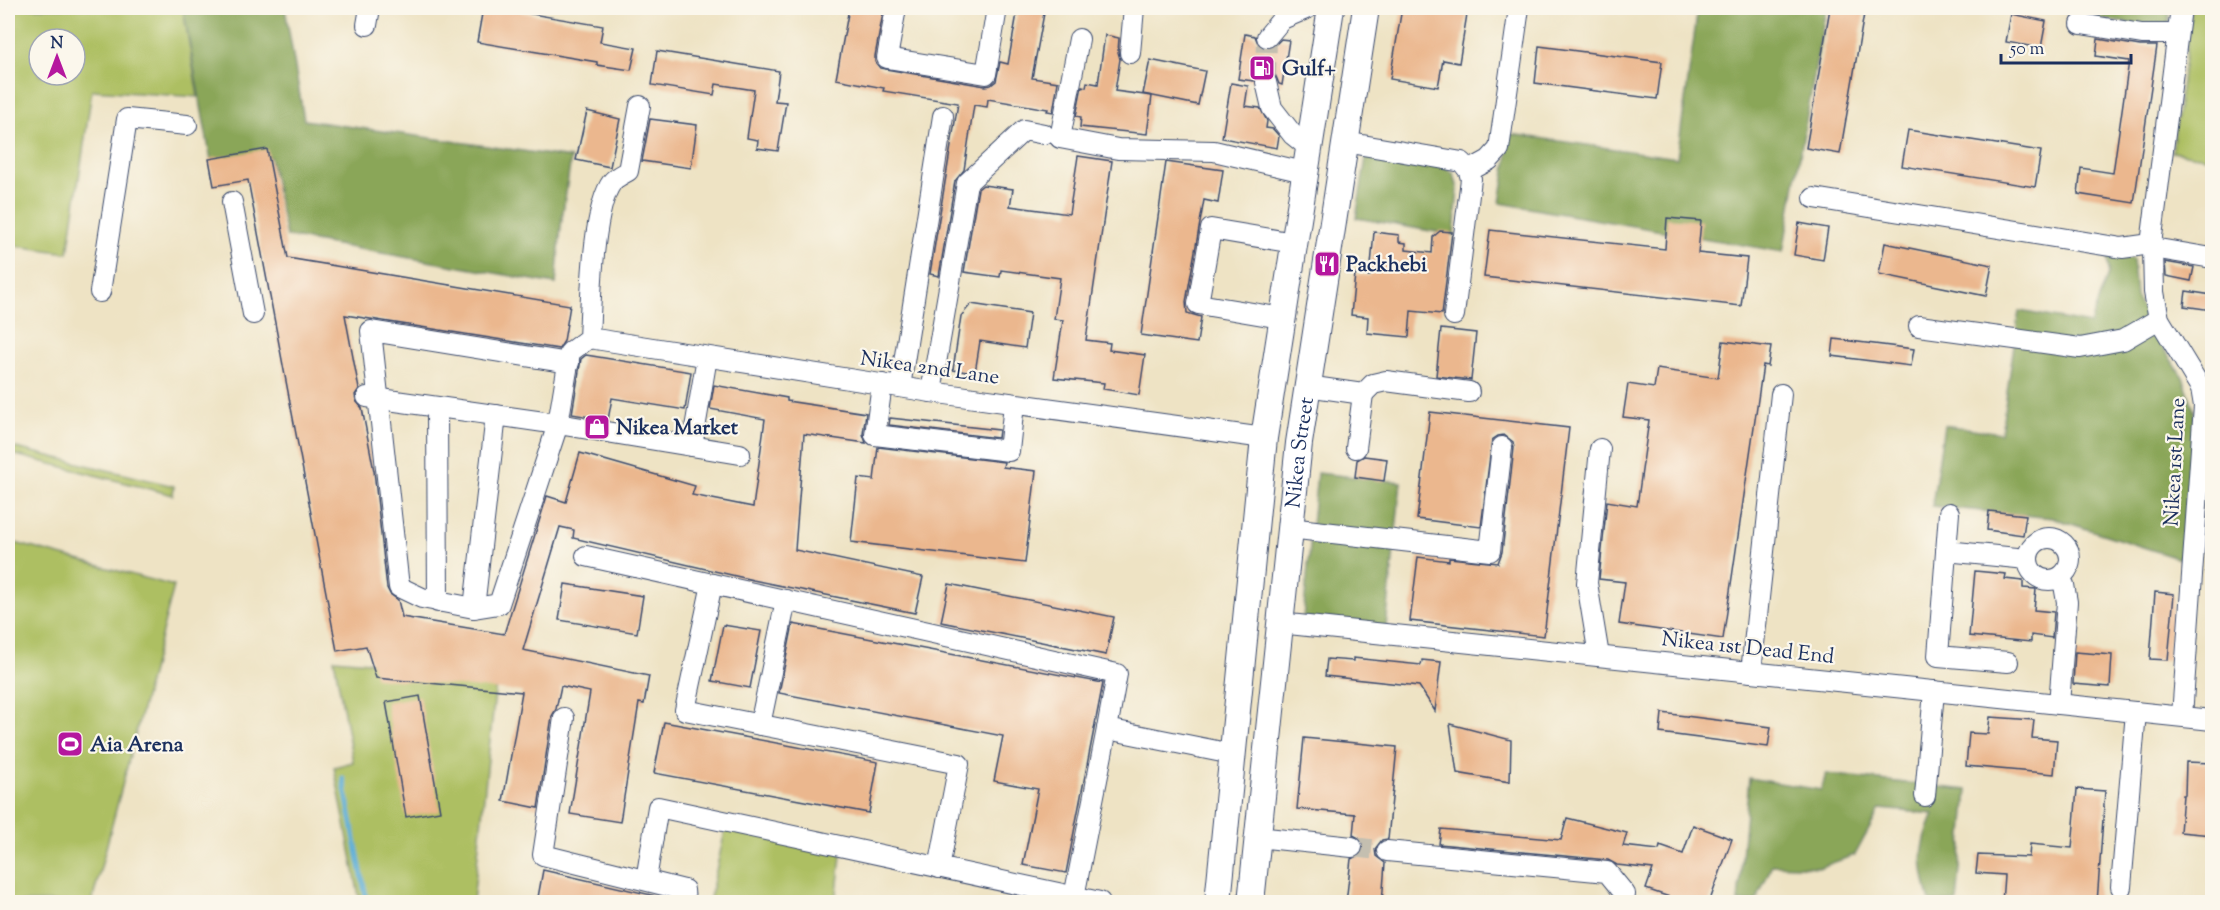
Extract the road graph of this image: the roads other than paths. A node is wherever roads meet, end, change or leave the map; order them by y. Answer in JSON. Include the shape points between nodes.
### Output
{"nodes":[{"id":1,"x":896,"y":8,"type":"edge"},
{"id":2,"x":997,"y":8,"type":"edge"},
{"id":3,"x":1134,"y":8,"type":"edge"},
{"id":4,"x":1308,"y":8,"type":"edge"},
{"id":5,"x":1331,"y":8,"type":"edge"},
{"id":6,"x":1366,"y":8,"type":"edge"},
{"id":7,"x":1519,"y":8,"type":"edge"},
{"id":8,"x":2181,"y":8,"type":"edge"},
{"id":9,"x":2081,"y":24,"type":"dead end"},
{"id":10,"x":2177,"y":34,"type":"junction"},
{"id":11,"x":1268,"y":38,"type":"tunnel mouth"},
{"id":12,"x":1079,"y":39,"type":"dead end"},
{"id":13,"x":1130,"y":54,"type":"dead end"},
{"id":14,"x":1266,"y":82,"type":"tunnel mouth"},
{"id":15,"x":640,"y":106,"type":"dead end"},
{"id":16,"x":943,"y":116,"type":"dead end"},
{"id":17,"x":187,"y":125,"type":"dead end"},
{"id":18,"x":1044,"y":134,"type":"dead end"},
{"id":19,"x":1345,"y":142,"type":"junction"},
{"id":20,"x":1306,"y":160,"type":"junction"},
{"id":21,"x":1469,"y":171,"type":"junction"},
{"id":22,"x":1814,"y":198,"type":"dead end"},
{"id":23,"x":232,"y":202,"type":"dead end"},
{"id":24,"x":1294,"y":243,"type":"junction"},
{"id":25,"x":2152,"y":246,"type":"junction"},
{"id":26,"x":2212,"y":258,"type":"edge"},
{"id":27,"x":100,"y":292,"type":"dead end"},
{"id":28,"x":253,"y":314,"type":"dead end"},
{"id":29,"x":1454,"y":315,"type":"dead end"},
{"id":30,"x":1282,"y":318,"type":"junction"},
{"id":31,"x":2159,"y":319,"type":"junction"},
{"id":32,"x":1919,"y":326,"type":"dead end"},
{"id":33,"x":589,"y":339,"type":"junction"},
{"id":34,"x":707,"y":357,"type":"junction"},
{"id":35,"x":568,"y":363,"type":"junction"},
{"id":36,"x":891,"y":386,"type":"junction"},
{"id":37,"x":1308,"y":386,"type":"junction"},
{"id":38,"x":931,"y":392,"type":"junction"},
{"id":39,"x":1469,"y":392,"type":"dead end"},
{"id":40,"x":1363,"y":394,"type":"junction"},
{"id":41,"x":1781,"y":394,"type":"dead end"},
{"id":42,"x":373,"y":398,"type":"junction"},
{"id":43,"x":1014,"y":404,"type":"junction"},
{"id":44,"x":437,"y":407,"type":"junction"},
{"id":45,"x":496,"y":415,"type":"junction"},
{"id":46,"x":558,"y":424,"type":"junction"},
{"id":47,"x":1264,"y":438,"type":"junction"},
{"id":48,"x":692,"y":446,"type":"junction"},
{"id":49,"x":1502,"y":447,"type":"dead end"},
{"id":50,"x":1356,"y":448,"type":"dead end"},
{"id":51,"x":1600,"y":449,"type":"dead end"},
{"id":52,"x":740,"y":454,"type":"dead end"},
{"id":53,"x":1949,"y":513,"type":"dead end"},
{"id":54,"x":1289,"y":528,"type":"junction"},
{"id":55,"x":1946,"y":551,"type":"junction"},
{"id":56,"x":586,"y":556,"type":"dead end"},
{"id":57,"x":2027,"y":559,"type":"junction"},
{"id":58,"x":2058,"y":578,"type":"junction"},
{"id":59,"x":712,"y":584,"type":"junction"},
{"id":60,"x":786,"y":600,"type":"junction"},
{"id":61,"x":438,"y":602,"type":"junction"},
{"id":62,"x":474,"y":608,"type":"junction"},
{"id":63,"x":1279,"y":623,"type":"junction"},
{"id":64,"x":1599,"y":656,"type":"junction"},
{"id":65,"x":2008,"y":662,"type":"dead end"},
{"id":66,"x":1751,"y":672,"type":"junction"},
{"id":67,"x":1934,"y":691,"type":"junction"},
{"id":68,"x":2059,"y":704,"type":"junction"},
{"id":69,"x":2136,"y":712,"type":"junction"},
{"id":70,"x":2182,"y":716,"type":"junction"},
{"id":71,"x":564,"y":717,"type":"dead end"},
{"id":72,"x":2212,"y":720,"type":"edge"},
{"id":73,"x":760,"y":724,"type":"junction"},
{"id":74,"x":1107,"y":729,"type":"junction"},
{"id":75,"x":1232,"y":754,"type":"junction"},
{"id":76,"x":1925,"y":796,"type":"dead end"},
{"id":77,"x":1257,"y":837,"type":"junction"},
{"id":78,"x":1352,"y":847,"type":"tunnel mouth"},
{"id":79,"x":1387,"y":850,"type":"tunnel mouth"},
{"id":80,"x":939,"y":868,"type":"junction"},
{"id":81,"x":646,"y":880,"type":"junction"},
{"id":82,"x":2121,"y":887,"type":"dead end"},
{"id":83,"x":1074,"y":897,"type":"junction"},
{"id":84,"x":685,"y":903,"type":"edge"},
{"id":85,"x":1100,"y":903,"type":"edge"},
{"id":86,"x":1218,"y":903,"type":"edge"},
{"id":87,"x":1251,"y":903,"type":"edge"},
{"id":88,"x":1624,"y":903,"type":"edge"}],
"edges":[{"from":1,"to":2,"type":"street","via":[[887,58],[986,74]]},
{"from":3,"to":13,"type":"street"},
{"from":4,"to":11,"type":"street","via":[[1282,19]]},
{"from":5,"to":20,"type":"main road","name":"Nikea Street"},
{"from":6,"to":19,"type":"main road","name":"Nikea Street"},
{"from":7,"to":21,"type":"street","via":[[1499,149]]},
{"from":8,"to":10,"type":"street","name":"Nikea 1st Lane"},
{"from":9,"to":10,"type":"street","via":[[2142,34]]},
{"from":10,"to":25,"type":"street","name":"Nikea 1st Lane"},
{"from":12,"to":20,"type":"street","via":[[1060,138],[1118,149],[1215,151]]},
{"from":14,"to":20,"type":"street","via":[[1272,108]]},
{"from":15,"to":33,"type":"street","via":[[628,171],[613,181],[601,207]]},
{"from":16,"to":36,"type":"street"},
{"from":17,"to":27,"type":"street","via":[[127,119]]},
{"from":18,"to":38,"type":"street","via":[[1024,130],[968,183]]},
{"from":19,"to":21,"type":"street","via":[[1462,162]]},
{"from":19,"to":37,"type":"main road","name":"Nikea Street"},
{"from":20,"to":24,"type":"main road","name":"Nikea Street"},
{"from":21,"to":29,"type":"street"},
{"from":22,"to":25,"type":"street","via":[[2122,248]]},
{"from":23,"to":28,"type":"street"},
{"from":24,"to":30,"type":"main road","name":"Nikea Street"},
{"from":24,"to":30,"type":"street","via":[[1211,229],[1198,304]]},
{"from":25,"to":26,"type":"street"},
{"from":25,"to":31,"type":"street","name":"Nikea 1st Lane"},
{"from":30,"to":47,"type":"main road","name":"Nikea Street"},
{"from":31,"to":32,"type":"street","via":[[2123,340],[2080,348]]},
{"from":31,"to":70,"type":"street","name":"Nikea 1st Lane","via":[[2201,388],[2204,406]]},
{"from":33,"to":34,"type":"street","name":"Nikea 2nd Lane"},
{"from":33,"to":35,"type":"street","via":[[570,352]]},
{"from":34,"to":36,"type":"street","name":"Nikea 2nd Lane"},
{"from":34,"to":48,"type":"street"},
{"from":35,"to":42,"type":"street","via":[[371,331]]},
{"from":35,"to":46,"type":"street"},
{"from":36,"to":38,"type":"street","name":"Nikea 2nd Lane"},
{"from":36,"to":43,"type":"street","via":[[875,435],[1009,451]]},
{"from":37,"to":40,"type":"street"},
{"from":37,"to":54,"type":"main road","name":"Nikea Street"},
{"from":38,"to":43,"type":"street","name":"Nikea 2nd Lane"},
{"from":39,"to":40,"type":"street","via":[[1386,381],[1373,384]]},
{"from":40,"to":50,"type":"street"},
{"from":41,"to":66,"type":"street"},
{"from":42,"to":44,"type":"street"},
{"from":42,"to":61,"type":"street","via":[[399,587]]},
{"from":43,"to":47,"type":"street","name":"Nikea 2nd Lane"},
{"from":44,"to":45,"type":"street"},
{"from":44,"to":61,"type":"street"},
{"from":45,"to":46,"type":"street"},
{"from":45,"to":62,"type":"street"},
{"from":46,"to":48,"type":"street"},
{"from":46,"to":62,"type":"street","via":[[499,604]]},
{"from":47,"to":75,"type":"main road","name":"Nikea Street"},
{"from":48,"to":52,"type":"street"},
{"from":49,"to":54,"type":"street","via":[[1490,551]]},
{"from":51,"to":64,"type":"street","via":[[1587,583]]},
{"from":53,"to":55,"type":"street"},
{"from":54,"to":63,"type":"main road","name":"Nikea Street"},
{"from":55,"to":57,"type":"street"},
{"from":55,"to":65,"type":"street","via":[[1938,656]]},
{"from":56,"to":59,"type":"street"},
{"from":57,"to":58,"type":"street","via":[[2037,577]]},
{"from":57,"to":58,"type":"street","via":[[2031,546],[2043,538],[2056,538],[2067,547],[2070,560]]},
{"from":58,"to":68,"type":"street","via":[[2064,585],[2067,602]]},
{"from":59,"to":60,"type":"street"},
{"from":59,"to":73,"type":"street","via":[[685,710]]},
{"from":60,"to":73,"type":"street"},
{"from":60,"to":74,"type":"street","via":[[1117,674]]},
{"from":61,"to":62,"type":"street"},
{"from":63,"to":64,"type":"street","name":"Nikea 1st Dead End"},
{"from":63,"to":77,"type":"main road","name":"Nikea Street"},
{"from":64,"to":66,"type":"street","name":"Nikea 1st Dead End"},
{"from":66,"to":67,"type":"street","name":"Nikea 1st Dead End"},
{"from":67,"to":68,"type":"street","name":"Nikea 1st Dead End"},
{"from":67,"to":76,"type":"street"},
{"from":68,"to":69,"type":"street","name":"Nikea 1st Dead End"},
{"from":69,"to":70,"type":"street","name":"Nikea 1st Dead End"},
{"from":69,"to":82,"type":"street"},
{"from":70,"to":72,"type":"street","name":"Nikea 1st Dead End"},
{"from":71,"to":81,"type":"street","via":[[543,855]]},
{"from":73,"to":80,"type":"street","via":[[959,764]]},
{"from":74,"to":75,"type":"street"},
{"from":74,"to":83,"type":"street"},
{"from":75,"to":86,"type":"main road","name":"Nikea Street"},
{"from":77,"to":78,"type":"street"},
{"from":77,"to":87,"type":"main road","name":"Nikea Street"},
{"from":79,"to":88,"type":"street","via":[[1607,872],[1625,894]]},
{"from":80,"to":81,"type":"street","via":[[658,807]]},
{"from":80,"to":83,"type":"street"},
{"from":81,"to":84,"type":"street","via":[[684,890]]},
{"from":83,"to":85,"type":"street"}]}
